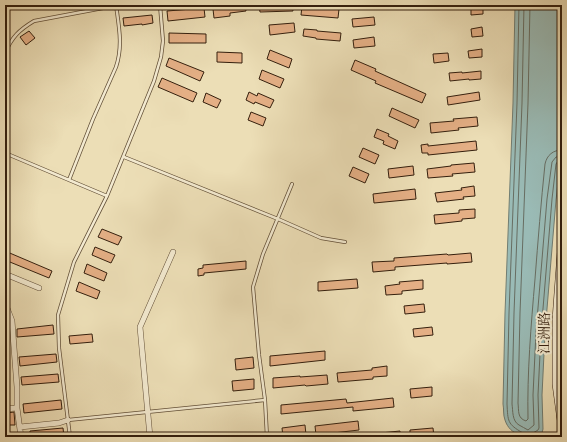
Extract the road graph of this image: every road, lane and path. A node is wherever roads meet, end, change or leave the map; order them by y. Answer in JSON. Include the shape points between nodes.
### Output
{"nodes":[{"id":1,"x":117,"y":5,"type":"edge"},
{"id":2,"x":160,"y":5,"type":"edge"},
{"id":3,"x":5,"y":53,"type":"edge"},
{"id":4,"x":5,"y":153,"type":"edge"},
{"id":5,"x":124,"y":156,"type":"junction"},
{"id":6,"x":69,"y":180,"type":"junction"},
{"id":7,"x":292,"y":184,"type":"dead end"},
{"id":8,"x":107,"y":196,"type":"junction"},
{"id":9,"x":278,"y":219,"type":"junction"},
{"id":10,"x":562,"y":239,"type":"edge"},
{"id":11,"x":344,"y":242,"type":"dead end"},
{"id":12,"x":173,"y":252,"type":"dead end"},
{"id":13,"x":5,"y":274,"type":"edge"},
{"id":14,"x":39,"y":288,"type":"dead end"},
{"id":15,"x":5,"y":306,"type":"edge"},
{"id":16,"x":265,"y":400,"type":"junction"},
{"id":17,"x":17,"y":408,"type":"junction"},
{"id":18,"x":5,"y":409,"type":"edge"},
{"id":19,"x":148,"y":412,"type":"junction"},
{"id":20,"x":68,"y":420,"type":"junction"},
{"id":21,"x":20,"y":427,"type":"junction"},
{"id":22,"x":562,"y":428,"type":"edge"},
{"id":23,"x":21,"y":437,"type":"edge"},
{"id":24,"x":70,"y":437,"type":"edge"},
{"id":25,"x":150,"y":437,"type":"edge"},
{"id":26,"x":267,"y":437,"type":"edge"}],
"edges":[{"from":1,"to":3,"type":"lane","via":[[34,21],[14,36]]},
{"from":1,"to":6,"type":"lane","via":[[119,58]]},
{"from":2,"to":5,"type":"lane","via":[[163,41],[161,57]]},
{"from":4,"to":6,"type":"lane"},
{"from":5,"to":8,"type":"lane"},
{"from":5,"to":9,"type":"lane"},
{"from":6,"to":8,"type":"lane"},
{"from":7,"to":9,"type":"lane"},
{"from":8,"to":20,"type":"lane","via":[[74,262],[58,315]]},
{"from":9,"to":11,"type":"lane","via":[[321,238]]},
{"from":9,"to":16,"type":"lane","via":[[263,254],[253,287]]},
{"from":10,"to":22,"type":"street","name":"江洲路","via":[[556,320],[556,384]]},
{"from":12,"to":19,"type":"street","via":[[140,327]]},
{"from":13,"to":14,"type":"street"},
{"from":15,"to":17,"type":"street","via":[[12,321]]},
{"from":16,"to":19,"type":"lane"},
{"from":16,"to":26,"type":"lane"},
{"from":17,"to":18,"type":"street"},
{"from":17,"to":21,"type":"street"},
{"from":19,"to":20,"type":"lane"},
{"from":19,"to":25,"type":"street"},
{"from":20,"to":21,"type":"street"},
{"from":20,"to":24,"type":"lane"},
{"from":21,"to":23,"type":"street"}]}
